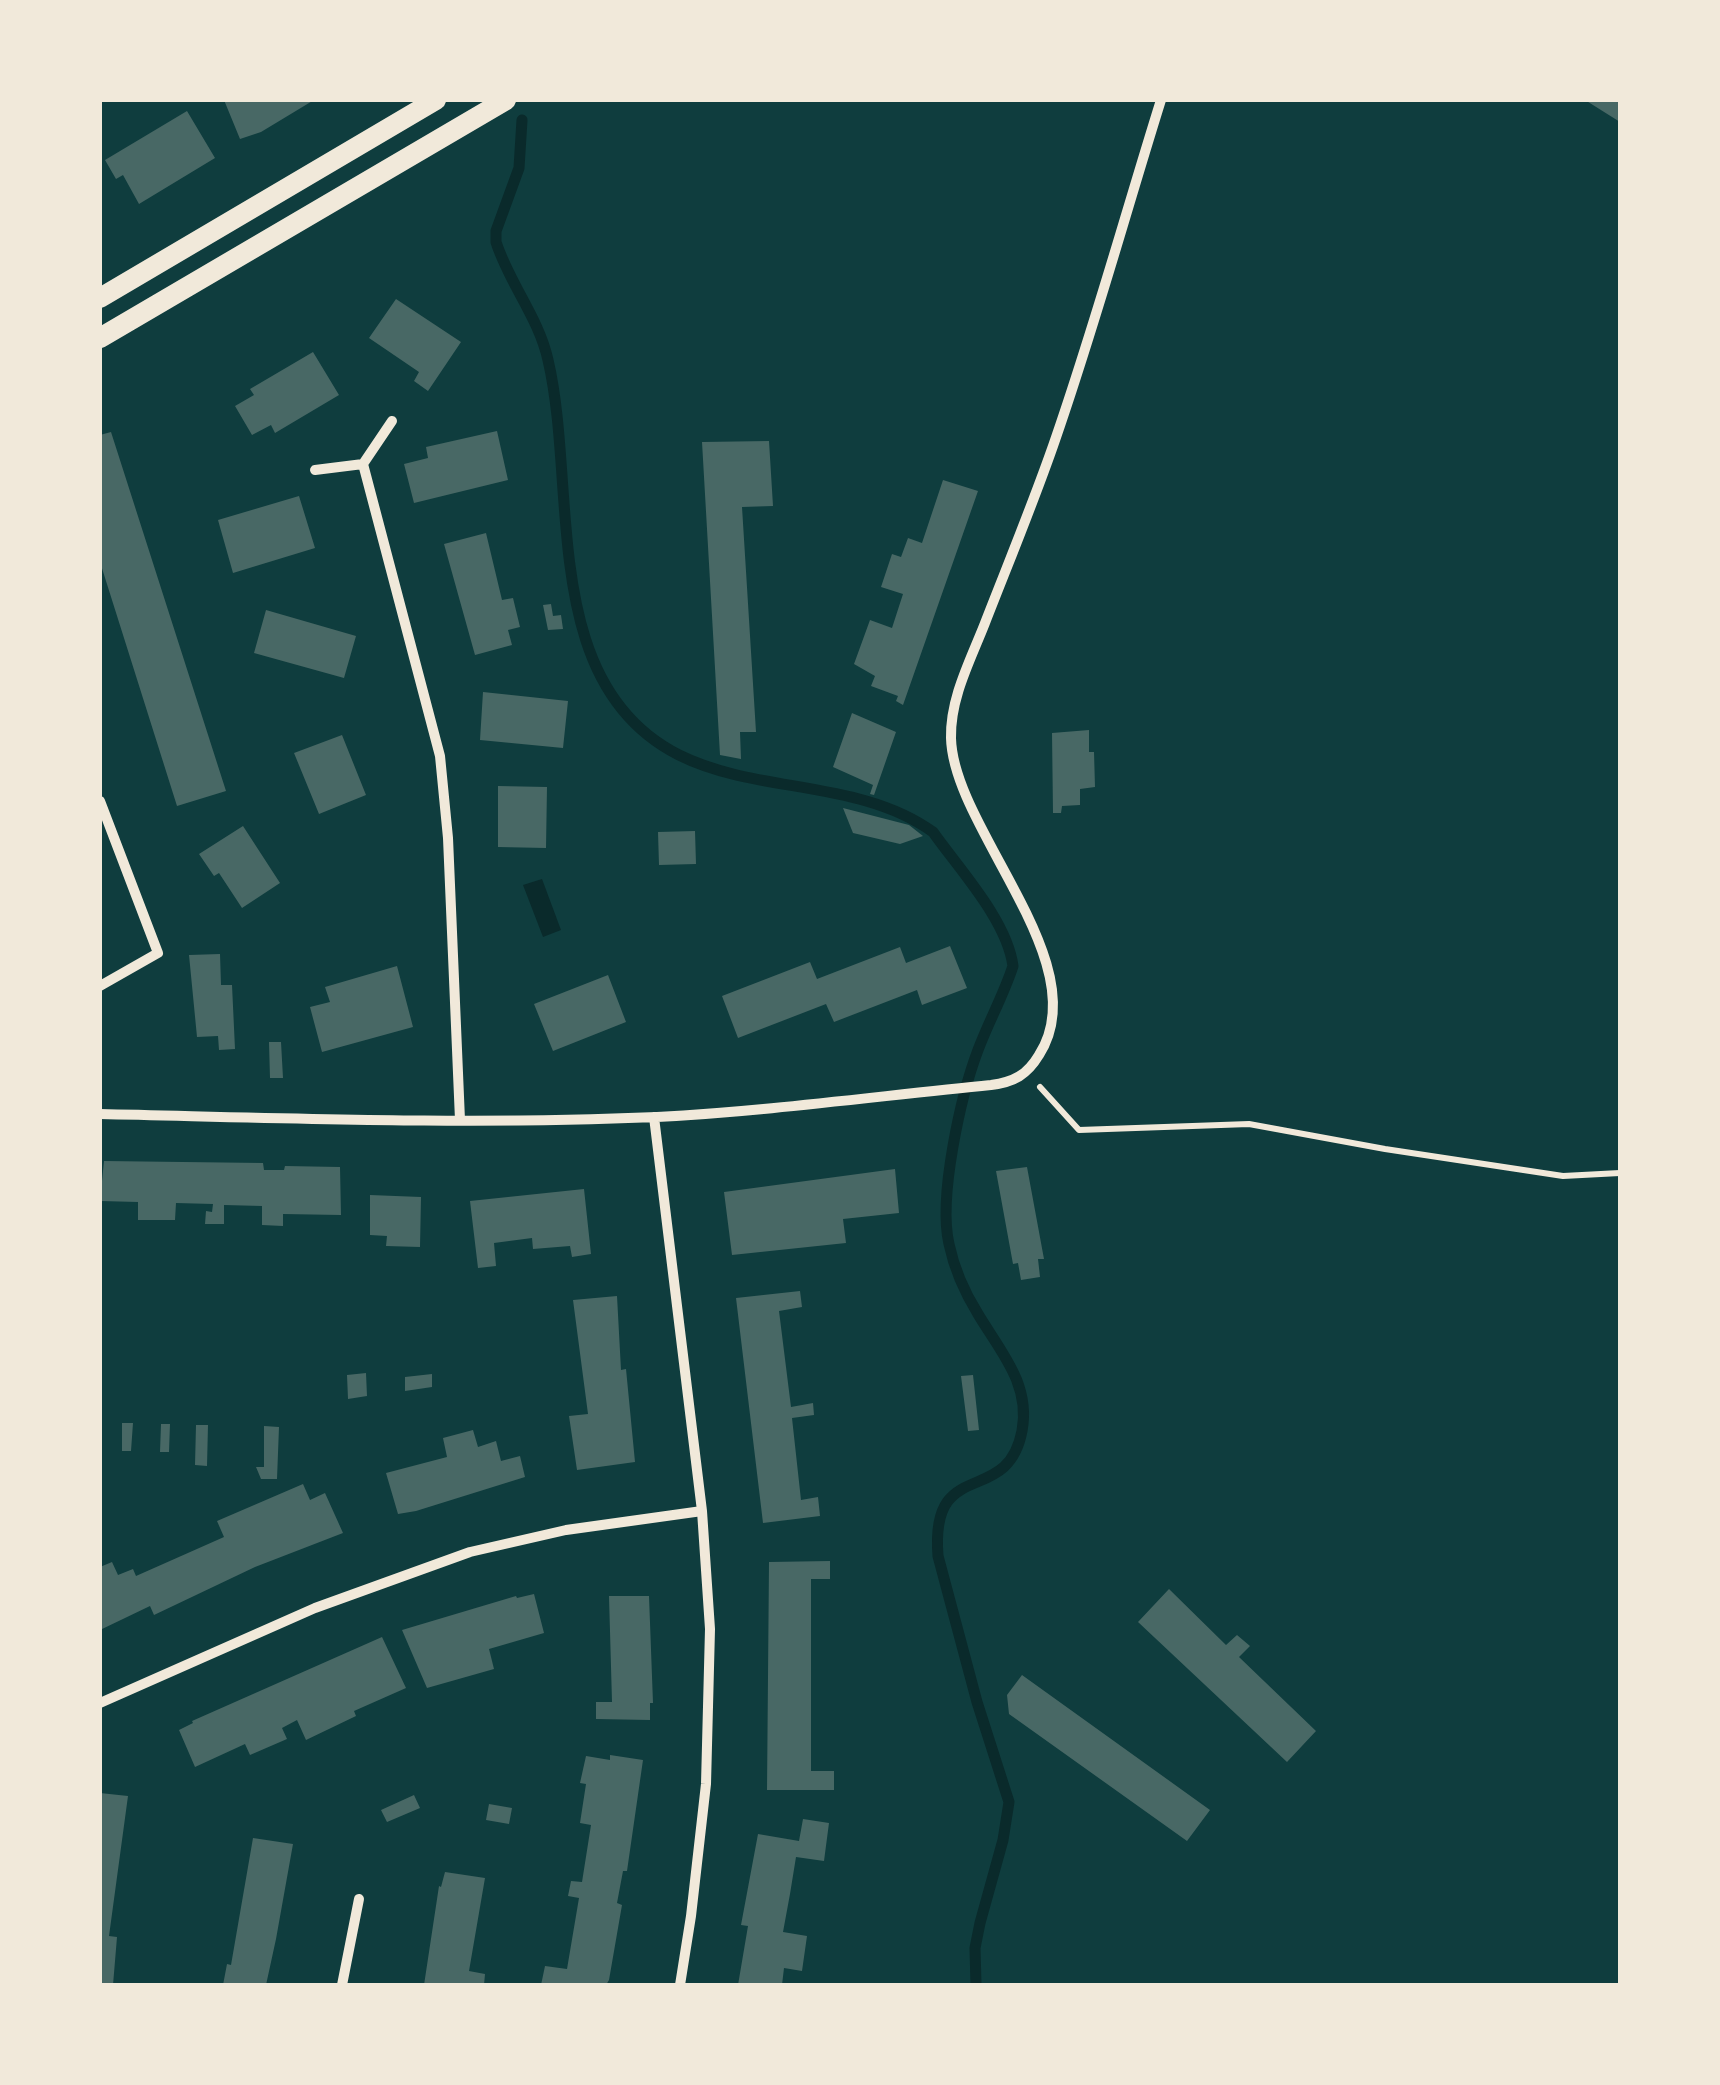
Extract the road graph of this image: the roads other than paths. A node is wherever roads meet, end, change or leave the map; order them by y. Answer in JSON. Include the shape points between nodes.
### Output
{"nodes":[{"id":1,"x":436,"y":100,"type":"edge"},
{"id":2,"x":506,"y":100,"type":"edge"},
{"id":3,"x":1161,"y":100,"type":"edge"},
{"id":4,"x":100,"y":298,"type":"edge"},
{"id":5,"x":100,"y":338,"type":"edge"},
{"id":6,"x":392,"y":421,"type":"dead end"},
{"id":7,"x":364,"y":464,"type":"junction"},
{"id":8,"x":315,"y":470,"type":"dead end"},
{"id":9,"x":100,"y":801,"type":"edge"},
{"id":10,"x":100,"y":986,"type":"edge"},
{"id":11,"x":100,"y":1114,"type":"edge"},
{"id":12,"x":654,"y":1117,"type":"junction"},
{"id":13,"x":460,"y":1120,"type":"junction"},
{"id":14,"x":702,"y":1511,"type":"junction"},
{"id":15,"x":100,"y":1703,"type":"edge"},
{"id":16,"x":359,"y":1899,"type":"dead end"},
{"id":17,"x":342,"y":1985,"type":"edge"},
{"id":18,"x":680,"y":1985,"type":"edge"}],
"edges":[{"from":1,"to":4,"type":"main road"},
{"from":2,"to":5,"type":"main road"},
{"from":3,"to":12,"type":"street","via":[[1054,444],[966,672],[951,736],[958,774],[1040,941],[1051,1018],[1043,1050],[1016,1080],[991,1085]]},
{"from":6,"to":7,"type":"street"},
{"from":7,"to":8,"type":"street"},
{"from":7,"to":13,"type":"street","via":[[440,756]]},
{"from":9,"to":10,"type":"street","via":[[158,953]]},
{"from":11,"to":13,"type":"street"},
{"from":12,"to":13,"type":"street"},
{"from":12,"to":14,"type":"street"},
{"from":14,"to":15,"type":"street","via":[[470,1552],[315,1608]]},
{"from":14,"to":18,"type":"street","via":[[709,1731]]},
{"from":16,"to":17,"type":"street"}]}
